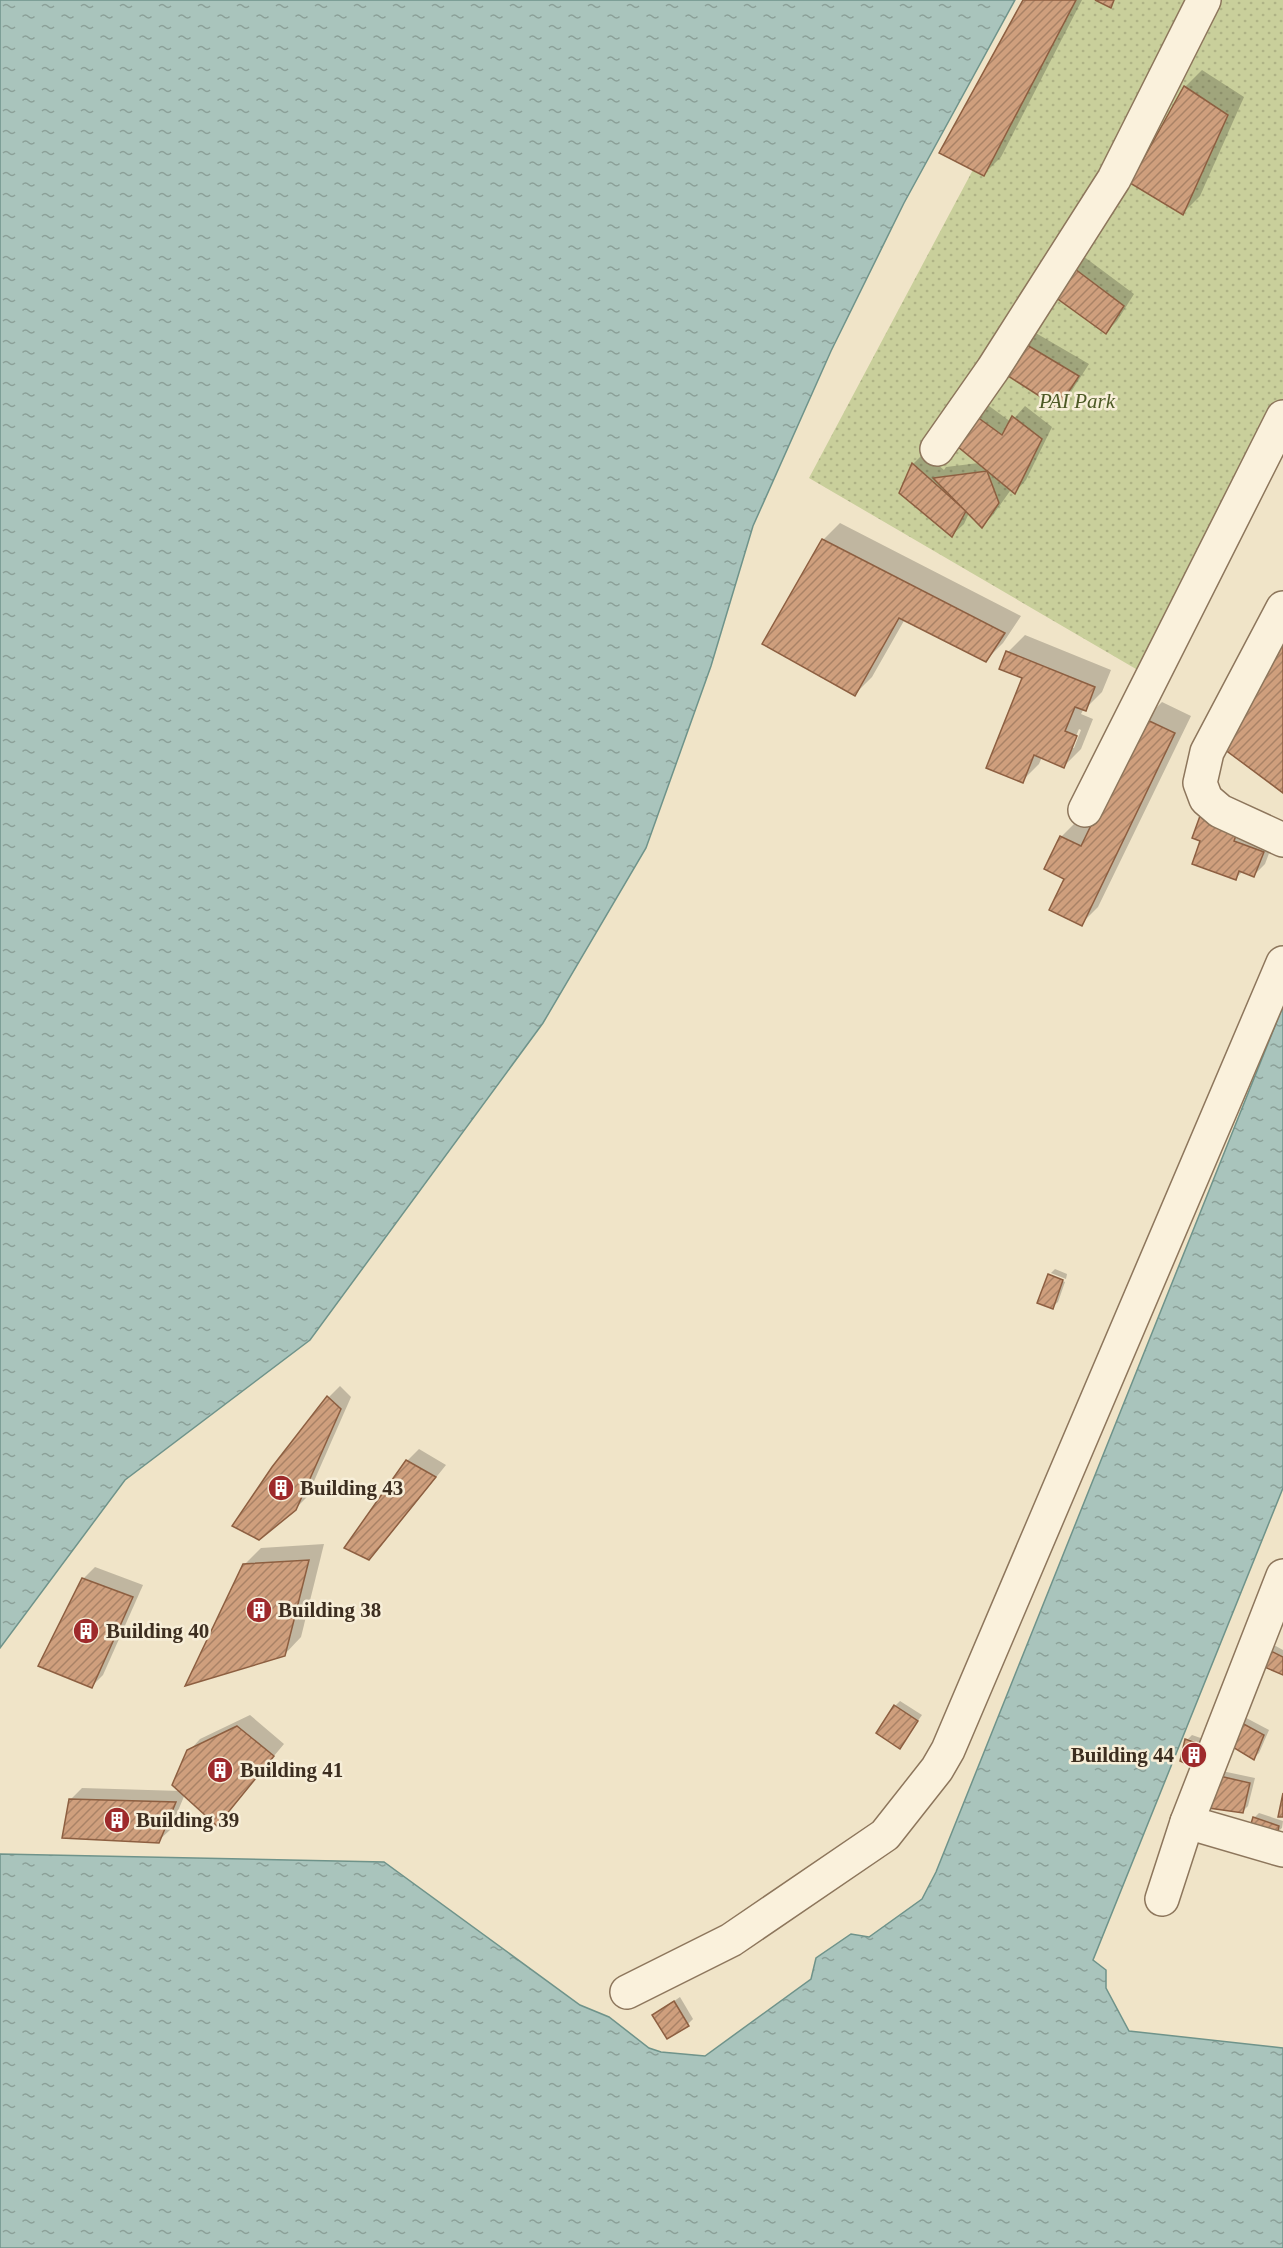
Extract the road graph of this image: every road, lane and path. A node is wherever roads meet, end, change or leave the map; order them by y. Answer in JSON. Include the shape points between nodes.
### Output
{"nodes":[{"id":1,"x":1204,"y":0,"type":"edge"},
{"id":2,"x":1283,"y":417,"type":"edge"},
{"id":3,"x":937,"y":449,"type":"dead end"},
{"id":4,"x":1283,"y":608,"type":"edge"},
{"id":5,"x":1085,"y":810,"type":"dead end"},
{"id":6,"x":1283,"y":840,"type":"edge"},
{"id":7,"x":1283,"y":963,"type":"edge"},
{"id":8,"x":1283,"y":1576,"type":"edge"},
{"id":9,"x":1187,"y":1822,"type":"junction"},
{"id":10,"x":1283,"y":1850,"type":"edge"},
{"id":11,"x":1162,"y":1899,"type":"dead end"},
{"id":12,"x":627,"y":1992,"type":"dead end"}],
"edges":[{"from":1,"to":3,"type":"lane","via":[[1114,180]]},
{"from":2,"to":5,"type":"lane"},
{"from":4,"to":6,"type":"lane","via":[[1207,752],[1200,783],[1206,799],[1220,811]]},
{"from":7,"to":12,"type":"lane","via":[[938,1769],[885,1835],[731,1940]]},
{"from":8,"to":9,"type":"lane"},
{"from":9,"to":10,"type":"lane"},
{"from":9,"to":11,"type":"lane"}]}
